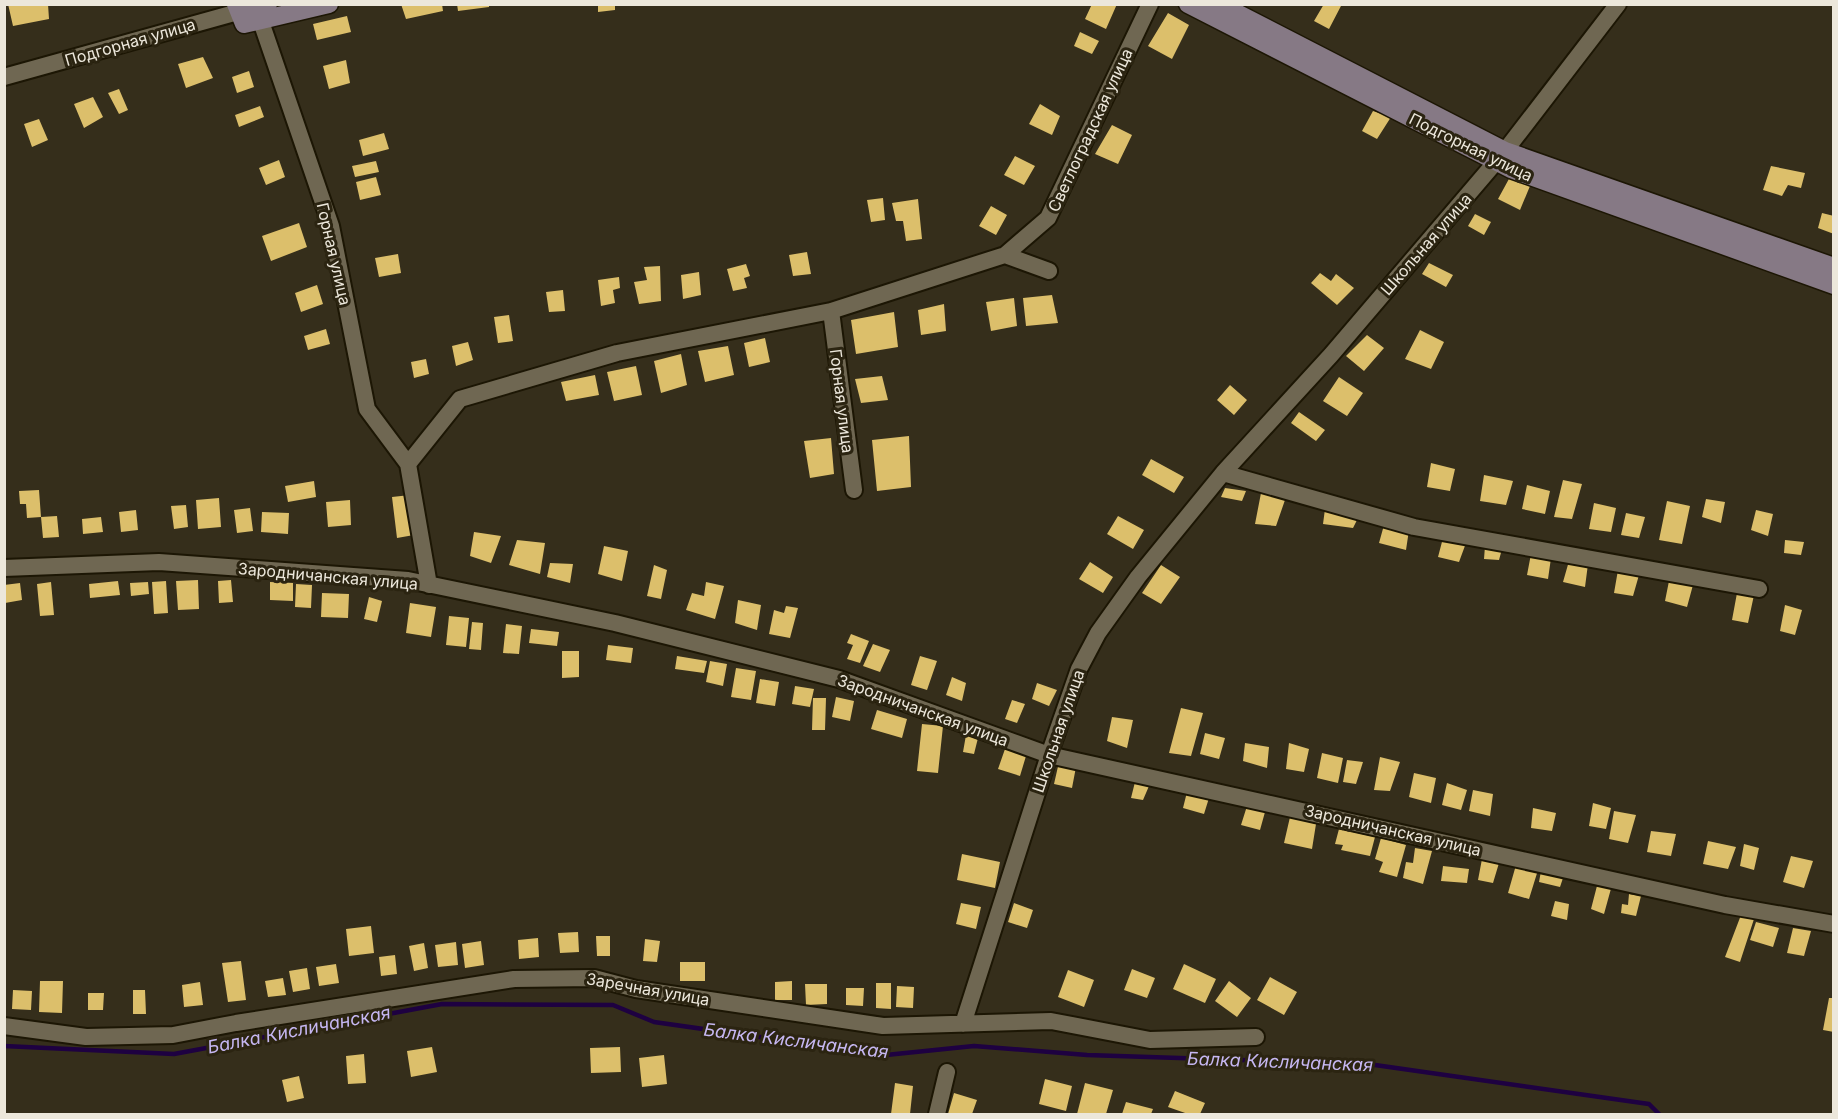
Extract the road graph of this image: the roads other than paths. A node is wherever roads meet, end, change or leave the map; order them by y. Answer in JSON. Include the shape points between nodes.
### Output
{"nodes":[{"id":1,"x":329,"y":4,"type":"edge"},
{"id":2,"x":1150,"y":4,"type":"edge"},
{"id":3,"x":1188,"y":4,"type":"edge"},
{"id":4,"x":1220,"y":4,"type":"edge"},
{"id":5,"x":1618,"y":4,"type":"edge"},
{"id":6,"x":251,"y":11,"type":"edge"},
{"id":7,"x":4,"y":77,"type":"edge"},
{"id":8,"x":1501,"y":156,"type":"junction"},
{"id":9,"x":1005,"y":255,"type":"junction"},
{"id":10,"x":1833,"y":267,"type":"edge"},
{"id":11,"x":1049,"y":271,"type":"dead end"},
{"id":12,"x":1833,"y":285,"type":"edge"},
{"id":13,"x":831,"y":311,"type":"junction"},
{"id":14,"x":408,"y":464,"type":"junction"},
{"id":15,"x":1223,"y":473,"type":"junction"},
{"id":16,"x":854,"y":490,"type":"dead end"},
{"id":17,"x":4,"y":568,"type":"edge"},
{"id":18,"x":429,"y":585,"type":"junction"},
{"id":19,"x":1759,"y":589,"type":"dead end"},
{"id":20,"x":1049,"y":755,"type":"junction"},
{"id":21,"x":1833,"y":924,"type":"edge"},
{"id":22,"x":963,"y":1024,"type":"junction"},
{"id":23,"x":4,"y":1026,"type":"edge"},
{"id":24,"x":1256,"y":1037,"type":"dead end"},
{"id":25,"x":947,"y":1072,"type":"dead end"},
{"id":26,"x":937,"y":1114,"type":"edge"}],
"edges":[{"from":1,"to":6,"type":"street","name":"Подгорная улица"},
{"from":2,"to":9,"type":"street","name":"Светлоградская улица","via":[[1048,218]]},
{"from":3,"to":8,"type":"street","name":"Подгорная улица"},
{"from":4,"to":8,"type":"street","name":"Подгорная улица"},
{"from":5,"to":8,"type":"street","name":"Школьная улица"},
{"from":6,"to":7,"type":"street","name":"Подгорная улица"},
{"from":6,"to":14,"type":"street","name":"Горная улица","via":[[331,226],[367,409]]},
{"from":8,"to":10,"type":"street","name":"Подгорная улица"},
{"from":8,"to":12,"type":"street","name":"Подгорная улица","via":[[1522,173]]},
{"from":8,"to":15,"type":"street","name":"Школьная улица","via":[[1331,355]]},
{"from":9,"to":11,"type":"street"},
{"from":9,"to":13,"type":"street","name":"Светлоградская улица"},
{"from":13,"to":14,"type":"street","via":[[617,353],[460,399]]},
{"from":13,"to":16,"type":"street","name":"Горная улица"},
{"from":14,"to":18,"type":"street","name":"Горная улица"},
{"from":15,"to":19,"type":"street","via":[[1414,527]]},
{"from":15,"to":20,"type":"street","name":"Школьная улица","via":[[1098,633],[1079,669]]},
{"from":17,"to":18,"type":"street","name":"Зародничанская улица","via":[[159,562],[408,580]]},
{"from":18,"to":20,"type":"street","name":"Зародничанская улица","via":[[615,623],[838,679]]},
{"from":20,"to":21,"type":"street","name":"Зародничанская улица","via":[[1725,906]]},
{"from":20,"to":22,"type":"street","name":"Школьная улица"},
{"from":22,"to":23,"type":"street","name":"Заречная улица","via":[[883,1026],[636,989],[594,978],[514,979],[173,1035],[86,1036]]},
{"from":22,"to":24,"type":"street","name":"Заречная улица","via":[[1051,1022],[1150,1040]]},
{"from":25,"to":26,"type":"street"}]}
